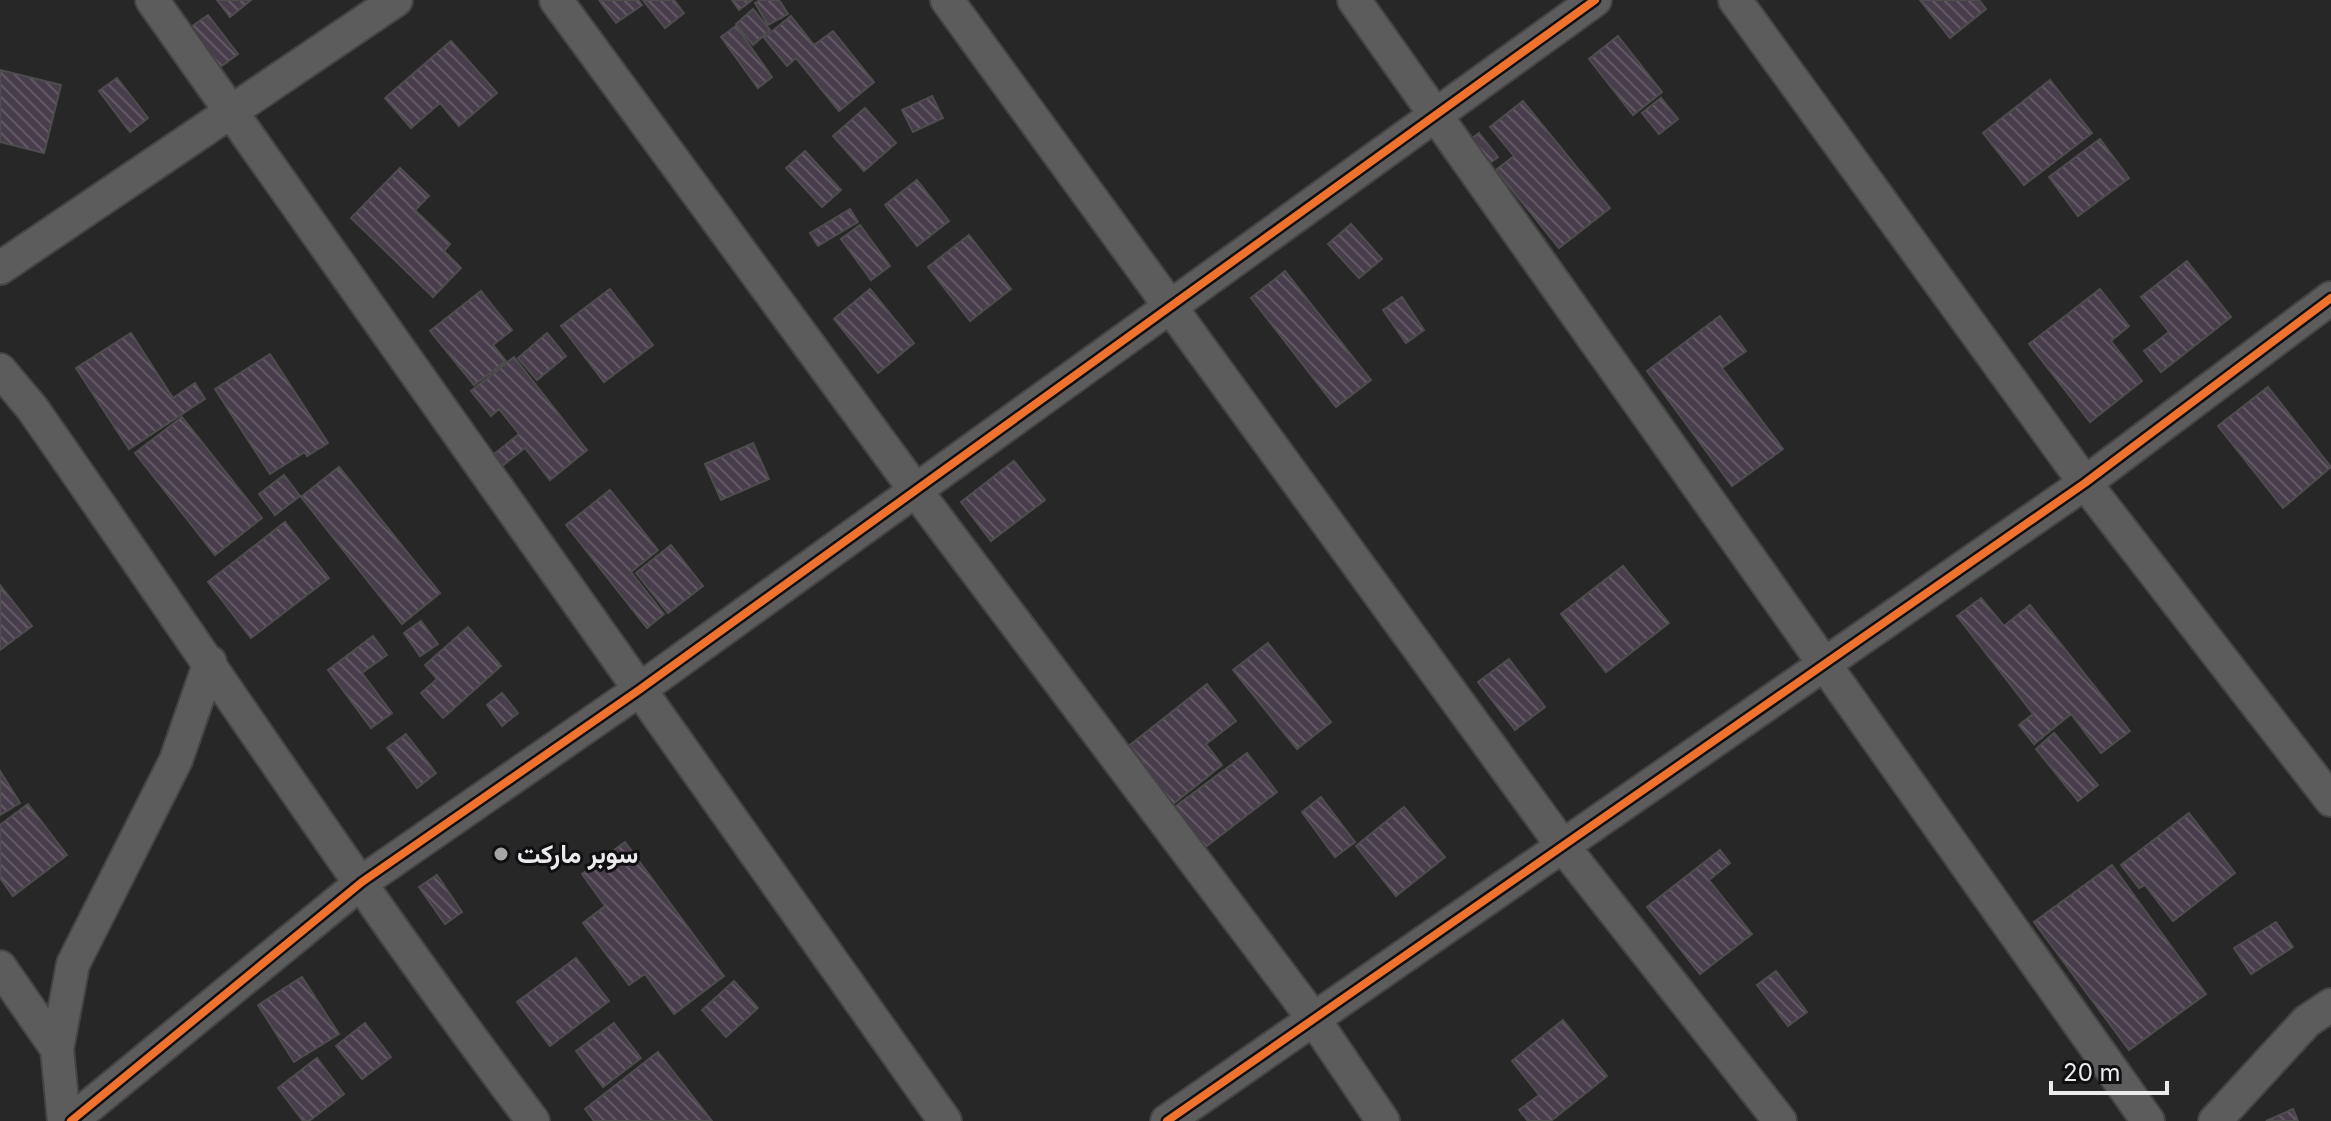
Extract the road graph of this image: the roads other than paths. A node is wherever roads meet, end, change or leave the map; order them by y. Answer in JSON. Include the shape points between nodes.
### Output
{"nodes":[{"id":1,"x":152,"y":0,"type":"edge"},
{"id":2,"x":396,"y":0,"type":"edge"},
{"id":3,"x":556,"y":0,"type":"edge"},
{"id":4,"x":947,"y":0,"type":"edge"},
{"id":5,"x":1354,"y":0,"type":"edge"},
{"id":6,"x":1595,"y":0,"type":"edge"},
{"id":7,"x":1735,"y":0,"type":"edge"},
{"id":8,"x":230,"y":112,"type":"junction"},
{"id":9,"x":1436,"y":115,"type":"junction"},
{"id":10,"x":0,"y":268,"type":"edge"},
{"id":11,"x":2331,"y":298,"type":"edge"},
{"id":12,"x":1171,"y":306,"type":"junction"},
{"id":13,"x":0,"y":370,"type":"edge"},
{"id":14,"x":2085,"y":483,"type":"junction"},
{"id":15,"x":916,"y":491,"type":"junction"},
{"id":16,"x":210,"y":662,"type":"junction"},
{"id":17,"x":1823,"y":664,"type":"junction"},
{"id":18,"x":639,"y":690,"type":"junction"},
{"id":19,"x":2331,"y":800,"type":"edge"},
{"id":20,"x":1562,"y":845,"type":"junction"},
{"id":21,"x":362,"y":882,"type":"junction"},
{"id":22,"x":0,"y":967,"type":"edge"},
{"id":23,"x":2331,"y":1005,"type":"edge"},
{"id":24,"x":1313,"y":1018,"type":"junction"},
{"id":25,"x":57,"y":1049,"type":"junction"},
{"id":26,"x":64,"y":1121,"type":"edge"},
{"id":27,"x":71,"y":1121,"type":"edge"},
{"id":28,"x":533,"y":1121,"type":"edge"},
{"id":29,"x":945,"y":1121,"type":"edge"},
{"id":30,"x":1167,"y":1121,"type":"edge"},
{"id":31,"x":1383,"y":1121,"type":"edge"},
{"id":32,"x":1780,"y":1121,"type":"edge"},
{"id":33,"x":2148,"y":1121,"type":"edge"},
{"id":34,"x":2215,"y":1121,"type":"edge"}],
"edges":[{"from":1,"to":8,"type":"street"},
{"from":2,"to":8,"type":"street"},
{"from":3,"to":15,"type":"street"},
{"from":4,"to":12,"type":"street"},
{"from":5,"to":9,"type":"street"},
{"from":6,"to":9,"type":"street"},
{"from":7,"to":14,"type":"street"},
{"from":8,"to":10,"type":"street"},
{"from":8,"to":18,"type":"street"},
{"from":9,"to":12,"type":"street"},
{"from":9,"to":17,"type":"street"},
{"from":11,"to":14,"type":"street"},
{"from":12,"to":15,"type":"street"},
{"from":12,"to":20,"type":"street"},
{"from":13,"to":16,"type":"street"},
{"from":14,"to":17,"type":"street"},
{"from":14,"to":19,"type":"street"},
{"from":15,"to":18,"type":"street"},
{"from":15,"to":24,"type":"street"},
{"from":16,"to":21,"type":"street"},
{"from":16,"to":25,"type":"street","via":[[176,760],[73,964]]},
{"from":17,"to":20,"type":"street"},
{"from":17,"to":33,"type":"street"},
{"from":18,"to":21,"type":"street"},
{"from":18,"to":29,"type":"street"},
{"from":20,"to":24,"type":"street"},
{"from":20,"to":32,"type":"street"},
{"from":21,"to":27,"type":"street"},
{"from":21,"to":28,"type":"street"},
{"from":22,"to":25,"type":"street"},
{"from":23,"to":34,"type":"street","via":[[2307,1021]]},
{"from":24,"to":30,"type":"street"},
{"from":24,"to":31,"type":"street"},
{"from":25,"to":26,"type":"street"}]}
